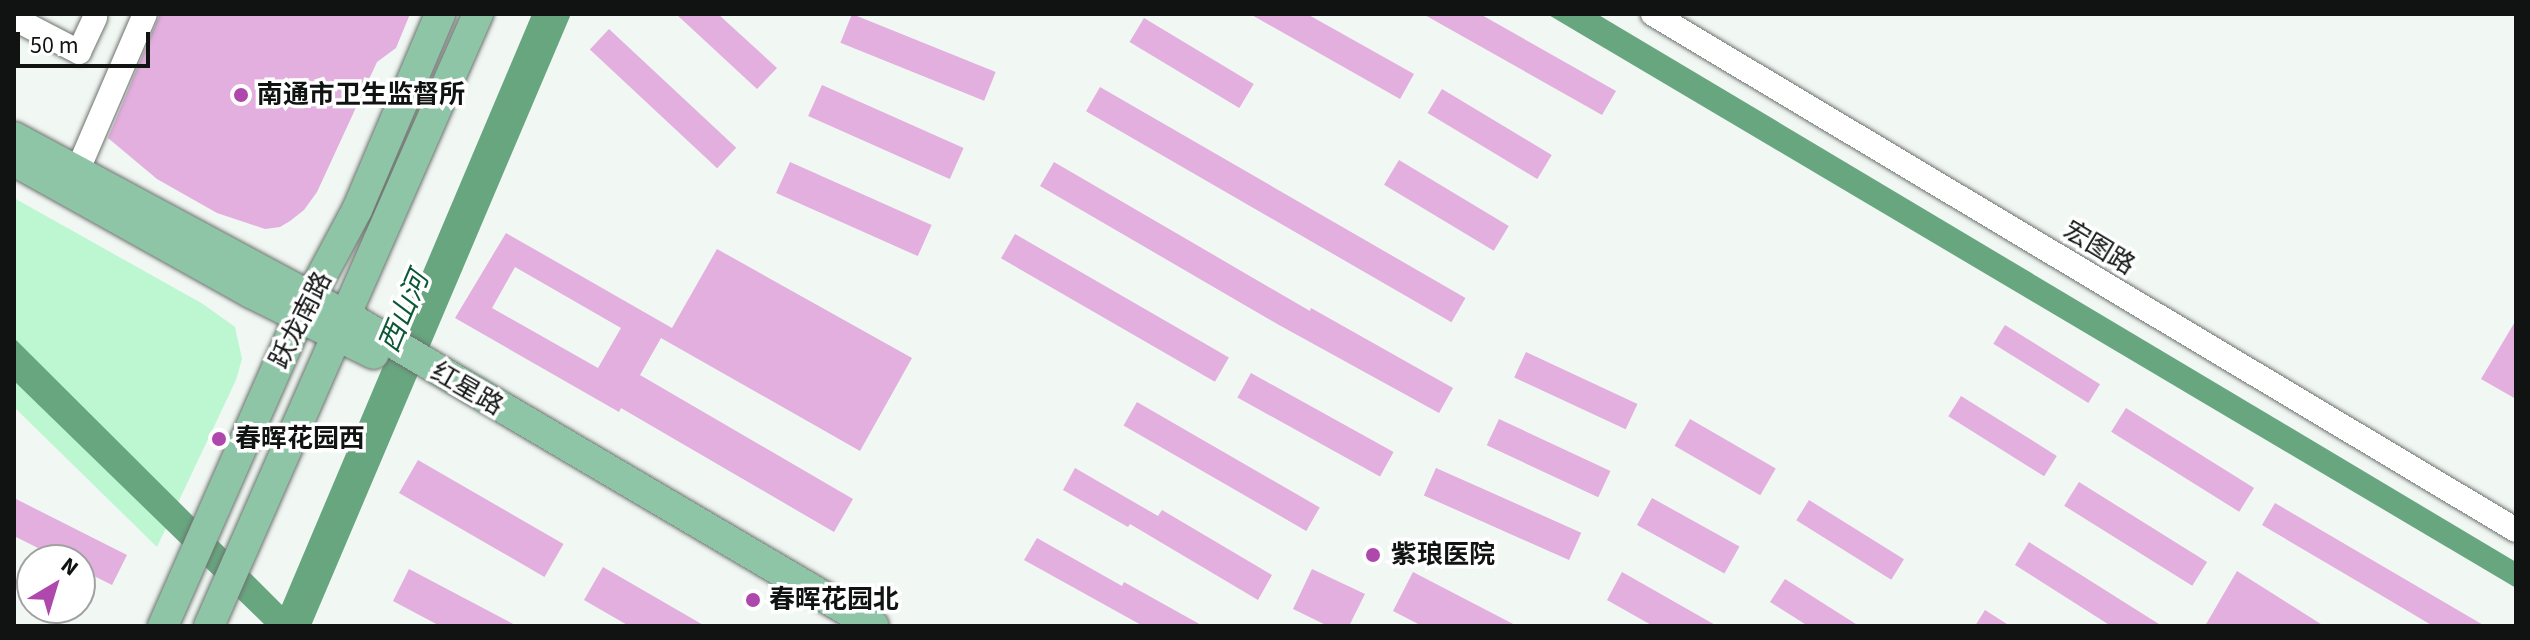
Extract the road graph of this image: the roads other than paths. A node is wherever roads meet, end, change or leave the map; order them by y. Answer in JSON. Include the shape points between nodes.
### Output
{"nodes":[{"id":1,"x":145,"y":14,"type":"edge"},
{"id":2,"x":440,"y":14,"type":"edge"},
{"id":3,"x":478,"y":14,"type":"edge"},
{"id":4,"x":1653,"y":14,"type":"edge"},
{"id":5,"x":17,"y":17,"type":"edge"},
{"id":6,"x":95,"y":17,"type":"dead end"},
{"id":7,"x":14,"y":137,"type":"edge"},
{"id":8,"x":14,"y":161,"type":"edge"},
{"id":9,"x":74,"y":181,"type":"junction"},
{"id":10,"x":305,"y":308,"type":"junction"},
{"id":11,"x":342,"y":326,"type":"junction"},
{"id":12,"x":425,"y":374,"type":"junction"},
{"id":13,"x":2516,"y":530,"type":"edge"},
{"id":14,"x":214,"y":614,"type":"edge"},
{"id":15,"x":163,"y":626,"type":"edge"},
{"id":16,"x":847,"y":626,"type":"edge"},
{"id":17,"x":874,"y":626,"type":"edge"}],
"edges":[{"from":1,"to":9,"type":"street"},
{"from":2,"to":10,"type":"main road","name":"跃龙南路","via":[[357,210]]},
{"from":3,"to":11,"type":"main road","name":"跃龙南路"},
{"from":4,"to":13,"type":"street","name":"宏图路"},
{"from":5,"to":6,"type":"street","via":[[79,52]]},
{"from":7,"to":9,"type":"main road","name":"红星路"},
{"from":8,"to":9,"type":"main road","name":"红星路"},
{"from":9,"to":10,"type":"main road","name":"红星路"},
{"from":10,"to":11,"type":"main road","name":"红星路"},
{"from":10,"to":15,"type":"main road","name":"跃龙南路"},
{"from":11,"to":12,"type":"main road","name":"红星路"},
{"from":11,"to":14,"type":"main road","name":"跃龙南路"},
{"from":12,"to":16,"type":"main road","name":"红星路"},
{"from":12,"to":17,"type":"main road","name":"红星路"}]}
